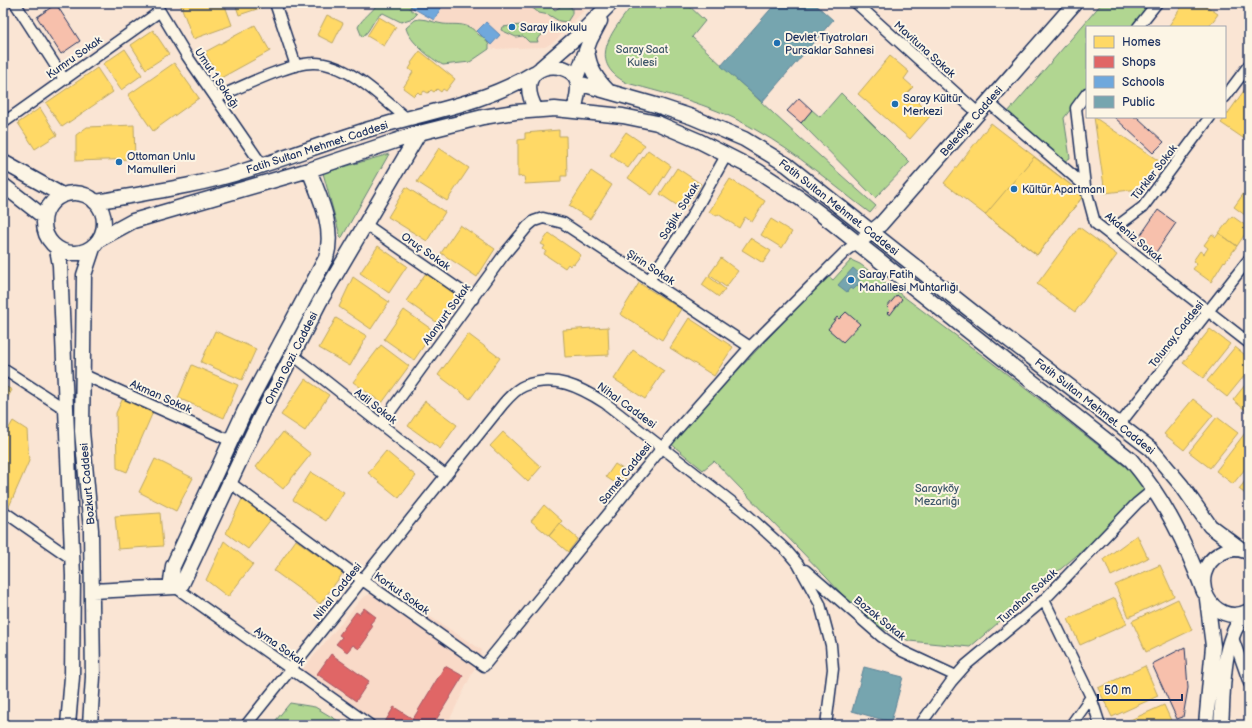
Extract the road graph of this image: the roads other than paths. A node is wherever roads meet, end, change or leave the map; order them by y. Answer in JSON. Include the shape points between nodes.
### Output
{"nodes":[{"id":1,"x":15,"y":3,"type":"edge"},
{"id":2,"x":275,"y":3,"type":"edge"},
{"id":3,"x":856,"y":3,"type":"edge"},
{"id":4,"x":1075,"y":3,"type":"edge"},
{"id":5,"x":1157,"y":3,"type":"edge"},
{"id":6,"x":609,"y":5,"type":"edge"},
{"id":7,"x":157,"y":8,"type":"edge"},
{"id":8,"x":1139,"y":26,"type":"edge"},
{"id":9,"x":587,"y":47,"type":"junction"},
{"id":10,"x":1249,"y":65,"type":"edge"},
{"id":11,"x":296,"y":66,"type":"junction"},
{"id":12,"x":537,"y":71,"type":"junction"},
{"id":13,"x":64,"y":79,"type":"junction"},
{"id":14,"x":577,"y":81,"type":"junction"},
{"id":15,"x":609,"y":93,"type":"junction"},
{"id":16,"x":1086,"y":94,"type":"edge"},
{"id":17,"x":1226,"y":96,"type":"edge"},
{"id":18,"x":216,"y":98,"type":"junction"},
{"id":19,"x":988,"y":102,"type":"junction"},
{"id":20,"x":536,"y":110,"type":"junction"},
{"id":21,"x":574,"y":111,"type":"junction"},
{"id":22,"x":978,"y":113,"type":"junction"},
{"id":23,"x":406,"y":118,"type":"junction"},
{"id":24,"x":1209,"y":118,"type":"edge"},
{"id":25,"x":3,"y":123,"type":"edge"},
{"id":26,"x":419,"y":133,"type":"junction"},
{"id":27,"x":727,"y":154,"type":"junction"},
{"id":28,"x":3,"y":162,"type":"edge"},
{"id":29,"x":262,"y":165,"type":"junction"},
{"id":30,"x":309,"y":170,"type":"junction"},
{"id":31,"x":3,"y":185,"type":"edge"},
{"id":32,"x":1085,"y":186,"type":"junction"},
{"id":33,"x":62,"y":195,"type":"junction"},
{"id":34,"x":95,"y":202,"type":"junction"},
{"id":35,"x":44,"y":217,"type":"junction"},
{"id":36,"x":534,"y":221,"type":"joint"},
{"id":37,"x":365,"y":224,"type":"junction"},
{"id":38,"x":1108,"y":233,"type":"junction"},
{"id":39,"x":864,"y":237,"type":"junction"},
{"id":40,"x":97,"y":242,"type":"junction"},
{"id":41,"x":57,"y":249,"type":"junction"},
{"id":42,"x":1249,"y":259,"type":"edge"},
{"id":43,"x":649,"y":280,"type":"junction"},
{"id":44,"x":473,"y":299,"type":"junction"},
{"id":45,"x":1208,"y":312,"type":"junction"},
{"id":46,"x":1249,"y":343,"type":"edge"},
{"id":47,"x":280,"y":345,"type":"junction"},
{"id":48,"x":750,"y":347,"type":"junction"},
{"id":49,"x":293,"y":355,"type":"junction"},
{"id":50,"x":3,"y":370,"type":"edge"},
{"id":51,"x":82,"y":374,"type":"junction"},
{"id":52,"x":65,"y":409,"type":"junction"},
{"id":53,"x":380,"y":424,"type":"junction"},
{"id":54,"x":1120,"y":424,"type":"junction"},
{"id":55,"x":231,"y":441,"type":"junction"},
{"id":56,"x":662,"y":446,"type":"junction"},
{"id":57,"x":445,"y":475,"type":"junction"},
{"id":58,"x":229,"y":482,"type":"junction"},
{"id":59,"x":1154,"y":489,"type":"junction"},
{"id":60,"x":3,"y":511,"type":"edge"},
{"id":61,"x":1246,"y":551,"type":"edge"},
{"id":62,"x":72,"y":559,"type":"junction"},
{"id":63,"x":798,"y":564,"type":"junction"},
{"id":64,"x":361,"y":579,"type":"junction"},
{"id":65,"x":175,"y":587,"type":"junction"},
{"id":66,"x":92,"y":591,"type":"junction"},
{"id":67,"x":1206,"y":595,"type":"junction"},
{"id":68,"x":1044,"y":600,"type":"junction"},
{"id":69,"x":1248,"y":612,"type":"edge"},
{"id":70,"x":1232,"y":635,"type":"junction"},
{"id":71,"x":484,"y":666,"type":"joint"},
{"id":72,"x":291,"y":668,"type":"junction"},
{"id":73,"x":956,"y":676,"type":"junction"},
{"id":74,"x":1249,"y":683,"type":"edge"},
{"id":75,"x":1091,"y":697,"type":"junction"},
{"id":76,"x":68,"y":725,"type":"edge"},
{"id":77,"x":90,"y":725,"type":"edge"},
{"id":78,"x":246,"y":725,"type":"edge"},
{"id":79,"x":370,"y":725,"type":"edge"},
{"id":80,"x":826,"y":725,"type":"edge"},
{"id":81,"x":920,"y":725,"type":"edge"},
{"id":82,"x":1071,"y":725,"type":"edge"},
{"id":83,"x":1100,"y":725,"type":"edge"},
{"id":84,"x":1206,"y":725,"type":"edge"},
{"id":85,"x":1221,"y":725,"type":"edge"}],
"edges":[{"from":1,"to":13,"type":"street"},
{"from":2,"to":11,"type":"street"},
{"from":3,"to":22,"type":"street","name":"Mavituna Sokak"},
{"from":4,"to":19,"type":"street","name":"Belediye. Caddesi"},
{"from":5,"to":8,"type":"street"},
{"from":6,"to":9,"type":"street"},
{"from":6,"to":12,"type":"street"},
{"from":7,"to":13,"type":"street","name":"Kumru Sokak"},
{"from":7,"to":18,"type":"street","name":"Umut 1 Sokağı"},
{"from":9,"to":14,"type":"street"},
{"from":9,"to":15,"type":"street","via":[[588,61],[594,75]]},
{"from":10,"to":17,"type":"street"},
{"from":11,"to":18,"type":"street"},
{"from":11,"to":23,"type":"street","via":[[313,63],[338,68],[371,88]]},
{"from":12,"to":14,"type":"street","name":"Fatih Sultan Mehmet. Caddesi","via":[[560,68],[571,72]]},
{"from":12,"to":20,"type":"street","via":[[528,87]]},
{"from":12,"to":23,"type":"street","name":"Fatih Sultan Mehmet. Caddesi","via":[[496,92]]},
{"from":13,"to":25,"type":"street","name":"Kumru Sokak"},
{"from":14,"to":15,"type":"street","name":"Fatih Sultan Mehmet. Caddesi"},
{"from":14,"to":21,"type":"street"},
{"from":15,"to":39,"type":"street","name":"Fatih Sultan Mehmet. Caddesi","via":[[685,114],[744,139],[787,165]]},
{"from":16,"to":32,"type":"street","name":"Akdeniz Sokak","via":[[1076,108]]},
{"from":18,"to":29,"type":"street","name":"Umut 1 Sokağı"},
{"from":19,"to":22,"type":"street","name":"Belediye. Caddesi"},
{"from":19,"to":32,"type":"street"},
{"from":20,"to":21,"type":"street","name":"Fatih Sultan Mehmet. Caddesi"},
{"from":20,"to":26,"type":"street","name":"Fatih Sultan Mehmet. Caddesi","via":[[483,117]]},
{"from":21,"to":27,"type":"street","name":"Fatih Sultan Mehmet. Caddesi","via":[[623,116],[657,123]]},
{"from":22,"to":39,"type":"street","name":"Belediye. Caddesi","via":[[881,224]]},
{"from":23,"to":29,"type":"street","name":"Fatih Sultan Mehmet. Caddesi","via":[[322,143]]},
{"from":24,"to":38,"type":"street","name":"Türkler Sokak","via":[[1142,207]]},
{"from":26,"to":30,"type":"street","name":"Fatih Sultan Mehmet. Caddesi"},
{"from":26,"to":37,"type":"street","name":"Orhan Gazi. Caddesi"},
{"from":27,"to":39,"type":"street","name":"Fatih Sultan Mehmet. Caddesi","via":[[758,170]]},
{"from":27,"to":43,"type":"street","name":"Sağlık. Sokak","via":[[688,223]]},
{"from":28,"to":33,"type":"street"},
{"from":29,"to":34,"type":"street","name":"Fatih Sultan Mehmet. Caddesi","via":[[162,190]]},
{"from":30,"to":40,"type":"street","name":"Fatih Sultan Mehmet. Caddesi","via":[[133,221]]},
{"from":30,"to":47,"type":"street","name":"Orhan Gazi. Caddesi","via":[[322,204],[330,235],[329,247],[326,258]]},
{"from":31,"to":35,"type":"street"},
{"from":32,"to":38,"type":"street","name":"Akdeniz Sokak","via":[[1095,223]]},
{"from":33,"to":34,"type":"street","via":[[88,195]]},
{"from":33,"to":35,"type":"street","via":[[50,204]]},
{"from":34,"to":40,"type":"street","via":[[104,219],[104,229]]},
{"from":35,"to":41,"type":"street","via":[[45,233]]},
{"from":36,"to":43,"type":"street","name":"Şirin Sokak","via":[[543,218],[563,223]]},
{"from":36,"to":44,"type":"street","name":"Alanyurt Sokak","via":[[503,256]]},
{"from":37,"to":44,"type":"street","name":"Oruç Sokak"},
{"from":37,"to":49,"type":"street","name":"Orhan Gazi. Caddesi","via":[[330,283]]},
{"from":38,"to":45,"type":"street","name":"Akdeniz Sokak"},
{"from":39,"to":48,"type":"street","name":"Samet Caddesi","via":[[847,250]]},
{"from":39,"to":54,"type":"street","name":"Fatih Sultan Mehmet. Caddesi","via":[[974,313]]},
{"from":39,"to":59,"type":"street","name":"Fatih Sultan Mehmet. Caddesi","via":[[1131,460]]},
{"from":40,"to":41,"type":"street","name":"Fatih Sultan Mehmet. Caddesi","via":[[76,254]]},
{"from":40,"to":51,"type":"street","name":"Bozkurt Caddesi","via":[[84,275]]},
{"from":41,"to":52,"type":"street","name":"Bozkurt Caddesi","via":[[60,266]]},
{"from":42,"to":45,"type":"street","name":"Tolunay Caddesi"},
{"from":43,"to":48,"type":"street","name":"Şirin Sokak"},
{"from":44,"to":53,"type":"street","name":"Alanyurt Sokak"},
{"from":45,"to":46,"type":"street","name":"Akdeniz Sokak"},
{"from":45,"to":54,"type":"street","name":"Tolunay Caddesi"},
{"from":47,"to":49,"type":"street"},
{"from":47,"to":55,"type":"street","name":"Orhan Gazi. Caddesi"},
{"from":48,"to":56,"type":"street","name":"Samet Caddesi"},
{"from":49,"to":53,"type":"street","name":"Adil Sokak"},
{"from":49,"to":58,"type":"street","name":"Orhan Gazi. Caddesi"},
{"from":50,"to":52,"type":"street"},
{"from":51,"to":55,"type":"street","name":"Akman Sokak"},
{"from":51,"to":66,"type":"street","name":"Bozkurt Caddesi","via":[[82,430],[91,530]]},
{"from":52,"to":62,"type":"street","name":"Bozkurt Caddesi"},
{"from":53,"to":57,"type":"street","name":"Adil Sokak"},
{"from":54,"to":61,"type":"street","name":"Fatih Sultan Mehmet. Caddesi","via":[[1161,459],[1210,526]]},
{"from":55,"to":65,"type":"street","name":"Orhan Gazi. Caddesi","via":[[173,566],[171,582]]},
{"from":56,"to":57,"type":"street","name":"Nihal Caddesi","via":[[582,388],[554,381],[542,382],[524,386],[515,392]]},
{"from":56,"to":63,"type":"street","name":"Nihal Caddesi","via":[[742,510]]},
{"from":56,"to":71,"type":"street","name":"Samet Caddesi"},
{"from":57,"to":64,"type":"street","name":"Nihal Caddesi"},
{"from":58,"to":64,"type":"street","name":"Korkut Sokak"},
{"from":58,"to":65,"type":"street","name":"Orhan Gazi. Caddesi","via":[[182,584]]},
{"from":59,"to":67,"type":"street","name":"Fatih Sultan Mehmet. Caddesi","via":[[1169,512]]},
{"from":59,"to":68,"type":"street","name":"Tunahan Sokak","via":[[1137,503]]},
{"from":60,"to":62,"type":"street"},
{"from":61,"to":67,"type":"street","name":"Fatih Sultan Mehmet. Caddesi","via":[[1228,550],[1215,556],[1204,572]]},
{"from":62,"to":76,"type":"street","name":"Bozkurt Caddesi","via":[[72,677]]},
{"from":63,"to":73,"type":"street","name":"Bozok Sokak","via":[[882,637],[902,651]]},
{"from":63,"to":80,"type":"street","name":"Nihal Caddesi","via":[[820,604],[831,645],[833,669]]},
{"from":64,"to":71,"type":"street","name":"Korkut Sokak"},
{"from":64,"to":72,"type":"street","name":"Nihal Caddesi"},
{"from":65,"to":66,"type":"street"},
{"from":65,"to":72,"type":"street","name":"Ayma Sokak"},
{"from":66,"to":77,"type":"street","name":"Bozkurt Caddesi","via":[[94,678]]},
{"from":67,"to":69,"type":"street","name":"Fatih Sultan Mehmet. Caddesi","via":[[1215,607],[1224,613],[1236,615]]},
{"from":67,"to":84,"type":"street","via":[[1213,646]]},
{"from":68,"to":73,"type":"street","name":"Tunahan Sokak","via":[[978,654]]},
{"from":68,"to":75,"type":"street"},
{"from":69,"to":70,"type":"street","via":[[1235,626]]},
{"from":70,"to":74,"type":"street"},
{"from":70,"to":85,"type":"street","via":[[1228,646]]},
{"from":72,"to":78,"type":"street","name":"Nihal Caddesi"},
{"from":72,"to":79,"type":"street","name":"Ayma Sokak"},
{"from":73,"to":81,"type":"street","name":"Tunahan Sokak"},
{"from":75,"to":82,"type":"street"},
{"from":75,"to":83,"type":"street"}]}
